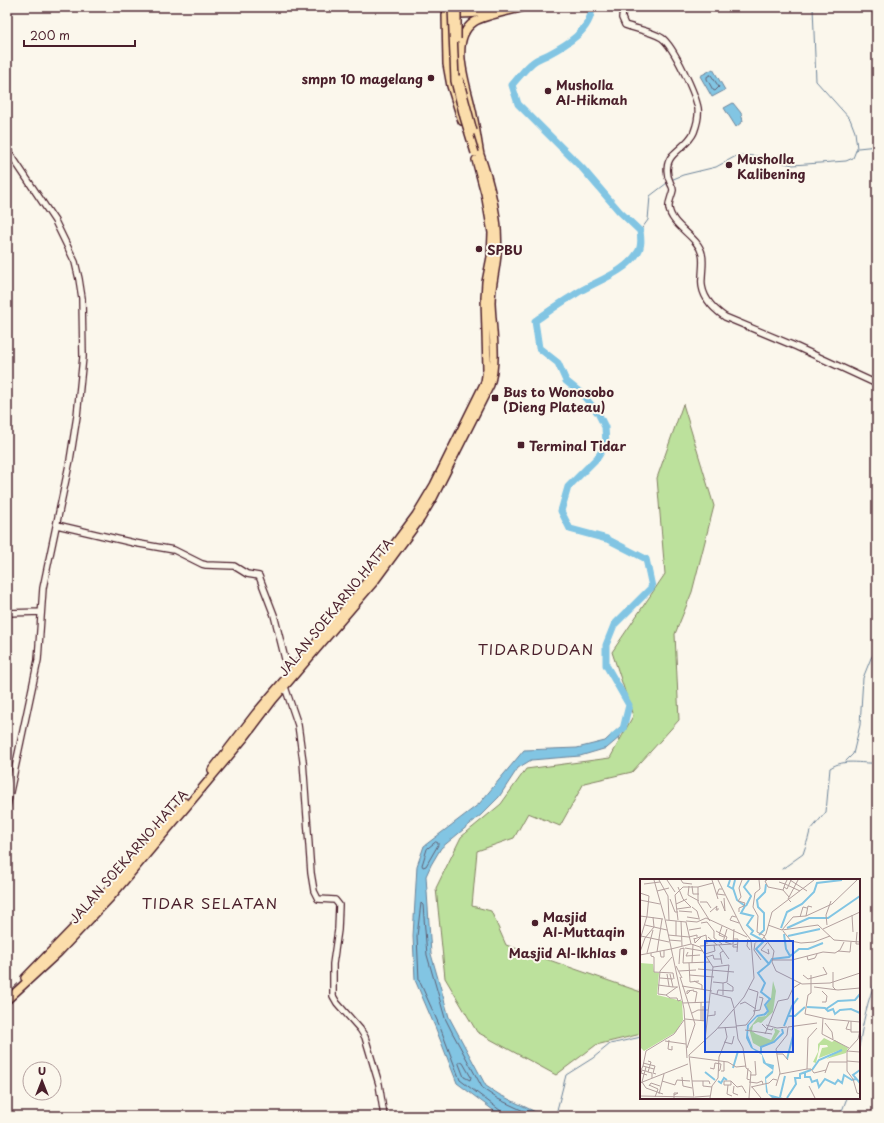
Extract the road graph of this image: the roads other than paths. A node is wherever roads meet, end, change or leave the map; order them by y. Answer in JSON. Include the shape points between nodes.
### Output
{"nodes":[{"id":1,"x":446,"y":7,"type":"edge"},
{"id":2,"x":452,"y":7,"type":"edge"},
{"id":3,"x":457,"y":7,"type":"edge"},
{"id":4,"x":489,"y":7,"type":"edge"},
{"id":5,"x":493,"y":7,"type":"edge"},
{"id":6,"x":521,"y":7,"type":"edge"},
{"id":7,"x":524,"y":7,"type":"edge"},
{"id":8,"x":623,"y":7,"type":"edge"},
{"id":9,"x":446,"y":15,"type":"junction"},
{"id":10,"x":7,"y":149,"type":"edge"},
{"id":11,"x":478,"y":155,"type":"junction"},
{"id":12,"x":487,"y":384,"type":"junction"},
{"id":13,"x":877,"y":384,"type":"edge"},
{"id":14,"x":57,"y":525,"type":"junction"},
{"id":15,"x":41,"y":612,"type":"junction"},
{"id":16,"x":7,"y":613,"type":"edge"},
{"id":17,"x":289,"y":675,"type":"junction"},
{"id":18,"x":285,"y":687,"type":"junction"},
{"id":19,"x":254,"y":720,"type":"junction"},
{"id":20,"x":7,"y":806,"type":"edge"},
{"id":21,"x":7,"y":994,"type":"edge"},
{"id":22,"x":7,"y":1000,"type":"edge"},
{"id":23,"x":384,"y":1116,"type":"edge"}],
"edges":[{"from":1,"to":9,"type":"main road"},
{"from":2,"to":11,"type":"highway","name":"JALAN SOEKARNO HATTA","bridge":true,"via":[[455,81],[464,117]]},
{"from":3,"to":11,"type":"highway","name":"JALAN SOEKARNO HATTA","bridge":true,"via":[[458,70]]},
{"from":4,"to":5,"type":"highway"},
{"from":6,"to":9,"type":"main road"},
{"from":7,"to":11,"type":"highway","via":[[481,18],[468,27],[464,34],[462,67]]},
{"from":8,"to":13,"type":"street","via":[[622,18],[625,25],[659,36],[668,45],[686,76],[697,106],[698,118],[692,138],[668,162],[667,173],[673,191],[670,213],[702,252],[701,280],[708,303],[732,320]]},
{"from":9,"to":11,"type":"highway","via":[[449,78],[456,103]]},
{"from":10,"to":14,"type":"street","via":[[55,221],[75,262],[82,298],[83,361],[77,416]]},
{"from":11,"to":12,"type":"highway","name":"JALAN SOEKARNO HATTA","via":[[492,232],[485,298]]},
{"from":12,"to":17,"type":"highway","name":"JALAN SOEKARNO HATTA","via":[[465,419],[434,485],[416,516],[359,592]]},
{"from":12,"to":18,"type":"highway","name":"JALAN SOEKARNO HATTA","via":[[440,487],[421,518],[359,600]]},
{"from":14,"to":15,"type":"street","via":[[43,588]]},
{"from":14,"to":17,"type":"street","via":[[174,550],[202,564],[234,566],[248,574],[259,576],[274,615]]},
{"from":15,"to":16,"type":"street"},
{"from":15,"to":20,"type":"street","via":[[38,660]]},
{"from":17,"to":19,"type":"highway","name":"JALAN SOEKARNO HATTA"},
{"from":18,"to":19,"type":"highway","name":"JALAN SOEKARNO HATTA"},
{"from":18,"to":23,"type":"street","via":[[298,725],[306,785],[314,891],[318,899],[334,900],[339,905],[333,956],[333,996],[365,1037],[379,1084]]},
{"from":19,"to":21,"type":"highway","name":"JALAN SOEKARNO HATTA","via":[[110,889]]},
{"from":19,"to":22,"type":"highway","name":"JALAN SOEKARNO HATTA","via":[[245,737],[97,913]]}]}
